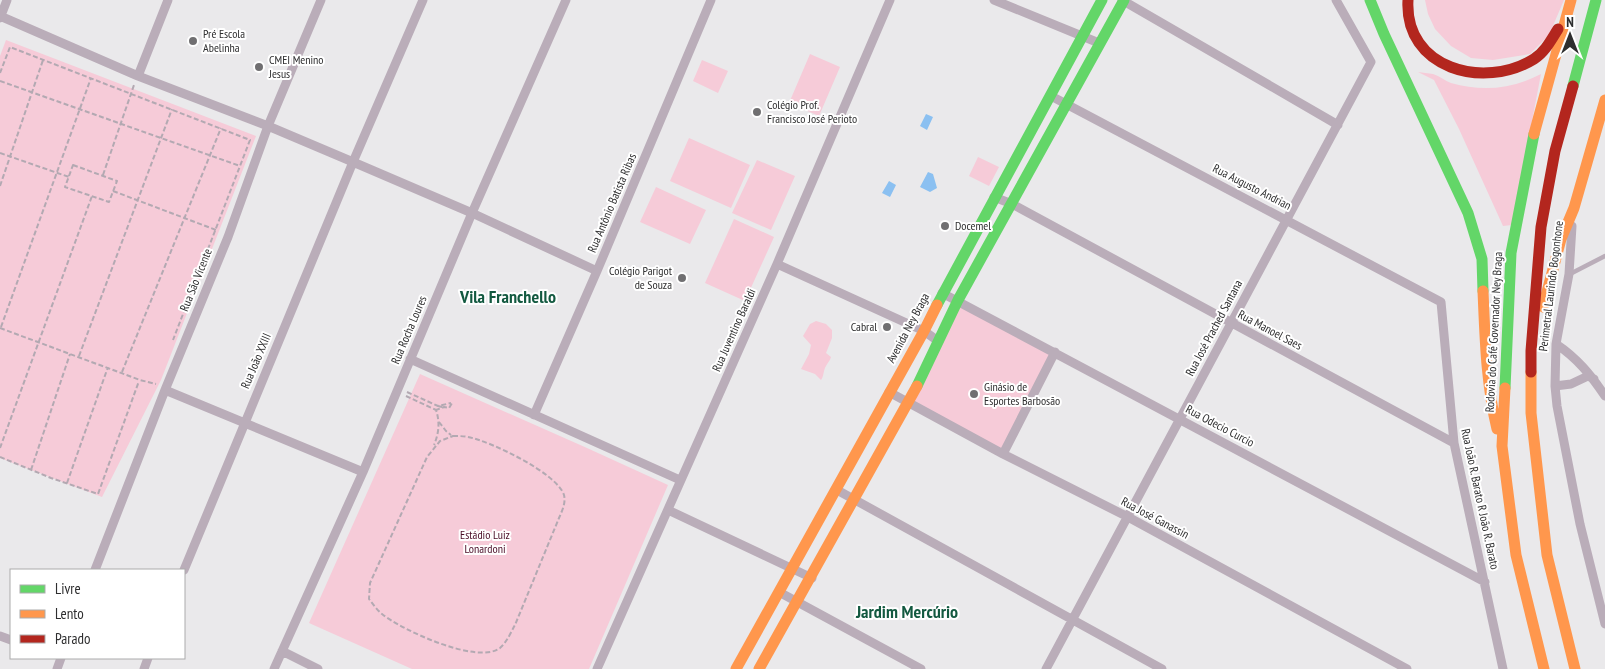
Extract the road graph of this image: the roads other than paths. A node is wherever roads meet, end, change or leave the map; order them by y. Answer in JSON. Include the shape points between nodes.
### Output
{"nodes":[{"id":1,"x":7,"y":0,"type":"edge"},
{"id":2,"x":168,"y":0,"type":"edge"},
{"id":3,"x":320,"y":0,"type":"edge"},
{"id":4,"x":423,"y":0,"type":"edge"},
{"id":5,"x":566,"y":0,"type":"edge"},
{"id":6,"x":711,"y":0,"type":"edge"},
{"id":7,"x":890,"y":0,"type":"edge"},
{"id":8,"x":994,"y":0,"type":"edge"},
{"id":9,"x":1102,"y":0,"type":"edge"},
{"id":10,"x":1123,"y":0,"type":"edge"},
{"id":11,"x":1336,"y":0,"type":"edge"},
{"id":12,"x":1370,"y":0,"type":"edge"},
{"id":13,"x":1408,"y":0,"type":"edge"},
{"id":14,"x":1571,"y":0,"type":"edge"},
{"id":15,"x":1596,"y":0,"type":"edge"},
{"id":16,"x":0,"y":17,"type":"edge"},
{"id":17,"x":1565,"y":18,"type":"junction"},
{"id":18,"x":1081,"y":35,"type":"junction"},
{"id":19,"x":1099,"y":44,"type":"junction"},
{"id":20,"x":138,"y":76,"type":"junction"},
{"id":21,"x":1051,"y":96,"type":"junction"},
{"id":22,"x":1605,"y":100,"type":"edge"},
{"id":23,"x":1065,"y":104,"type":"junction"},
{"id":24,"x":1338,"y":125,"type":"junction"},
{"id":25,"x":268,"y":126,"type":"junction"},
{"id":26,"x":353,"y":162,"type":"junction"},
{"id":27,"x":994,"y":197,"type":"junction"},
{"id":28,"x":1012,"y":204,"type":"junction"},
{"id":29,"x":1574,"y":208,"type":"junction"},
{"id":30,"x":472,"y":214,"type":"junction"},
{"id":31,"x":1287,"y":219,"type":"junction"},
{"id":32,"x":1605,"y":256,"type":"edge"},
{"id":33,"x":777,"y":264,"type":"junction"},
{"id":34,"x":597,"y":271,"type":"junction"},
{"id":35,"x":1569,"y":274,"type":"junction"},
{"id":36,"x":942,"y":293,"type":"junction"},
{"id":37,"x":958,"y":300,"type":"junction"},
{"id":38,"x":1441,"y":302,"type":"joint"},
{"id":39,"x":1231,"y":323,"type":"junction"},
{"id":40,"x":924,"y":331,"type":"junction"},
{"id":41,"x":938,"y":341,"type":"junction"},
{"id":42,"x":1556,"y":344,"type":"junction"},
{"id":43,"x":1530,"y":351,"type":"junction"},
{"id":44,"x":1055,"y":352,"type":"junction"},
{"id":45,"x":410,"y":359,"type":"junction"},
{"id":46,"x":1594,"y":379,"type":"junction"},
{"id":47,"x":1555,"y":386,"type":"junction"},
{"id":48,"x":165,"y":390,"type":"junction"},
{"id":49,"x":889,"y":392,"type":"junction"},
{"id":50,"x":1605,"y":396,"type":"edge"},
{"id":51,"x":909,"y":403,"type":"junction"},
{"id":52,"x":534,"y":415,"type":"junction"},
{"id":53,"x":1180,"y":419,"type":"junction"},
{"id":54,"x":244,"y":422,"type":"junction"},
{"id":55,"x":1454,"y":443,"type":"junction"},
{"id":56,"x":1502,"y":446,"type":"junction"},
{"id":57,"x":1003,"y":454,"type":"junction"},
{"id":58,"x":363,"y":472,"type":"junction"},
{"id":59,"x":680,"y":480,"type":"junction"},
{"id":60,"x":836,"y":490,"type":"junction"},
{"id":61,"x":856,"y":500,"type":"junction"},
{"id":62,"x":668,"y":510,"type":"junction"},
{"id":63,"x":1128,"y":517,"type":"junction"},
{"id":64,"x":95,"y":569,"type":"edge"},
{"id":65,"x":184,"y":569,"type":"edge"},
{"id":66,"x":792,"y":569,"type":"junction"},
{"id":67,"x":812,"y":578,"type":"junction"},
{"id":68,"x":1484,"y":582,"type":"junction"},
{"id":69,"x":779,"y":592,"type":"junction"},
{"id":70,"x":798,"y":602,"type":"junction"},
{"id":71,"x":1073,"y":620,"type":"junction"},
{"id":72,"x":1605,"y":624,"type":"edge"},
{"id":73,"x":282,"y":651,"type":"junction"},
{"id":74,"x":274,"y":669,"type":"edge"},
{"id":75,"x":318,"y":669,"type":"edge"},
{"id":76,"x":596,"y":669,"type":"edge"},
{"id":77,"x":736,"y":669,"type":"edge"},
{"id":78,"x":759,"y":669,"type":"edge"},
{"id":79,"x":921,"y":669,"type":"edge"},
{"id":80,"x":1046,"y":669,"type":"edge"},
{"id":81,"x":1162,"y":669,"type":"edge"},
{"id":82,"x":1407,"y":669,"type":"edge"},
{"id":83,"x":1503,"y":669,"type":"edge"},
{"id":84,"x":1544,"y":669,"type":"edge"},
{"id":85,"x":1575,"y":669,"type":"edge"}],
"edges":[{"from":1,"to":16,"type":"street"},
{"from":2,"to":20,"type":"street"},
{"from":3,"to":25,"type":"street","name":"Rua São Vicente"},
{"from":4,"to":26,"type":"street","name":"Rua João XXIII"},
{"from":5,"to":30,"type":"street","name":"Rua Rocha Loures"},
{"from":6,"to":34,"type":"street","name":"Rua Antônio Batista Ribas"},
{"from":7,"to":33,"type":"street","name":"Rua Juventino Baraldi"},
{"from":8,"to":18,"type":"street"},
{"from":9,"to":18,"type":"main road","name":"Avenida Ney Braga"},
{"from":10,"to":19,"type":"main road"},
{"from":10,"to":24,"type":"street"},
{"from":11,"to":24,"type":"street","name":"Rua José Prached Santana","via":[[1371,62]]},
{"from":12,"to":56,"type":"main road","via":[[1468,213],[1482,259],[1491,404]]},
{"from":13,"to":17,"type":"main road","via":[[1407,12],[1425,52],[1461,71],[1480,74],[1503,72],[1534,59],[1545,50]]},
{"from":14,"to":17,"type":"main road","name":"Rodovia do Café Governador Ney Braga"},
{"from":15,"to":43,"type":"main road","via":[[1558,142],[1541,227]]},
{"from":16,"to":20,"type":"street"},
{"from":17,"to":56,"type":"main road","name":"Rodovia do Café Governador Ney Braga","via":[[1533,136],[1511,253]]},
{"from":18,"to":19,"type":"street"},
{"from":18,"to":21,"type":"main road","name":"Avenida Ney Braga"},
{"from":19,"to":23,"type":"main road"},
{"from":20,"to":25,"type":"street"},
{"from":21,"to":23,"type":"street","name":"Rua Augusto Andrian"},
{"from":21,"to":27,"type":"main road","name":"Avenida Ney Braga"},
{"from":22,"to":29,"type":"main road","name":"Perimetral Laurindo Bogonhone"},
{"from":23,"to":28,"type":"main road"},
{"from":23,"to":31,"type":"street","name":"Rua Augusto Andrian"},
{"from":24,"to":31,"type":"street","name":"Rua José Prached Santana"},
{"from":25,"to":26,"type":"street"},
{"from":25,"to":48,"type":"street","name":"Rua São Vicente","via":[[228,237]]},
{"from":26,"to":30,"type":"street"},
{"from":26,"to":54,"type":"street","name":"Rua João XXIII"},
{"from":27,"to":28,"type":"street","name":"Rua Manoel Saes"},
{"from":27,"to":36,"type":"main road","name":"Avenida Ney Braga"},
{"from":28,"to":37,"type":"main road"},
{"from":28,"to":39,"type":"street","name":"Rua Manoel Saes"},
{"from":29,"to":35,"type":"street","name":"Perimetral Laurindo Bogonhone"},
{"from":29,"to":43,"type":"main road","via":[[1552,269]]},
{"from":30,"to":34,"type":"street"},
{"from":30,"to":45,"type":"street","name":"Rua Rocha Loures"},
{"from":31,"to":38,"type":"street","name":"Rua Augusto Andrian"},
{"from":31,"to":39,"type":"street","name":"Rua José Prached Santana"},
{"from":32,"to":35,"type":"lane"},
{"from":33,"to":40,"type":"street"},
{"from":33,"to":59,"type":"street","name":"Rua Juventino Baraldi"},
{"from":34,"to":52,"type":"street","name":"Rua Antônio Batista Ribas"},
{"from":35,"to":42,"type":"street","name":"Perimetral Laurindo Bogonhone"},
{"from":36,"to":37,"type":"street","name":"Rua Odecio Curcio"},
{"from":36,"to":40,"type":"main road","name":"Avenida Ney Braga"},
{"from":37,"to":41,"type":"main road"},
{"from":37,"to":44,"type":"street","name":"Rua Odecio Curcio"},
{"from":38,"to":55,"type":"street","name":"Rua João R. Barato R João R. Barato"},
{"from":39,"to":53,"type":"street","name":"Rua José Prached Santana"},
{"from":39,"to":55,"type":"street","name":"Rua Manoel Saes"},
{"from":40,"to":41,"type":"street"},
{"from":40,"to":49,"type":"main road","name":"Avenida Ney Braga"},
{"from":41,"to":51,"type":"main road"},
{"from":42,"to":46,"type":"street","via":[[1570,353]]},
{"from":42,"to":47,"type":"street","name":"Perimetral Laurindo Bogonhone"},
{"from":43,"to":85,"type":"main road","via":[[1531,413],[1547,555]]},
{"from":44,"to":53,"type":"street","name":"Rua Odecio Curcio"},
{"from":44,"to":57,"type":"street"},
{"from":45,"to":52,"type":"street"},
{"from":45,"to":58,"type":"street","name":"Rua Rocha Loures"},
{"from":46,"to":47,"type":"street","via":[[1588,376],[1571,384]]},
{"from":46,"to":50,"type":"street"},
{"from":47,"to":72,"type":"street","name":"Perimetral Laurindo Bogonhone","via":[[1580,524]]},
{"from":48,"to":54,"type":"street"},
{"from":48,"to":64,"type":"street","name":"Rua São Vicente"},
{"from":49,"to":51,"type":"street","name":"Rua José Ganassin"},
{"from":49,"to":60,"type":"main road","name":"Avenida Ney Braga"},
{"from":51,"to":57,"type":"street","name":"Rua José Ganassin"},
{"from":51,"to":61,"type":"main road"},
{"from":52,"to":59,"type":"street"},
{"from":53,"to":63,"type":"street","name":"Rua José Prached Santana"},
{"from":53,"to":68,"type":"street","name":"Rua Odecio Curcio"},
{"from":54,"to":58,"type":"street"},
{"from":54,"to":65,"type":"street","name":"Rua João XXIII"},
{"from":55,"to":68,"type":"street","name":"Rua João R. Barato R João R. Barato"},
{"from":56,"to":84,"type":"main road","name":"Rodovia do Café Governador Ney Braga","via":[[1516,555]]},
{"from":57,"to":63,"type":"street","name":"Rua José Ganassin"},
{"from":58,"to":73,"type":"street","name":"Rua Rocha Loures"},
{"from":59,"to":62,"type":"street","name":"Rua Juventino Baraldi"},
{"from":60,"to":61,"type":"street"},
{"from":60,"to":66,"type":"main road","name":"Avenida Ney Braga"},
{"from":61,"to":67,"type":"main road"},
{"from":61,"to":71,"type":"street"},
{"from":62,"to":66,"type":"street"},
{"from":62,"to":76,"type":"street","name":"Rua Juventino Baraldi"},
{"from":63,"to":71,"type":"street","name":"Rua José Prached Santana"},
{"from":63,"to":82,"type":"street","name":"Rua José Ganassin"},
{"from":66,"to":67,"type":"street"},
{"from":66,"to":69,"type":"main road","name":"Avenida Ney Braga"},
{"from":67,"to":70,"type":"main road"},
{"from":68,"to":83,"type":"street","name":"Rua João R. Barato R João R. Barato"},
{"from":69,"to":70,"type":"street"},
{"from":69,"to":77,"type":"main road","name":"Avenida Ney Braga"},
{"from":70,"to":78,"type":"main road"},
{"from":70,"to":79,"type":"street"},
{"from":71,"to":80,"type":"street","name":"Rua José Prached Santana"},
{"from":71,"to":81,"type":"street"},
{"from":73,"to":74,"type":"street","name":"Rua Rocha Loures"},
{"from":73,"to":75,"type":"street"}]}
